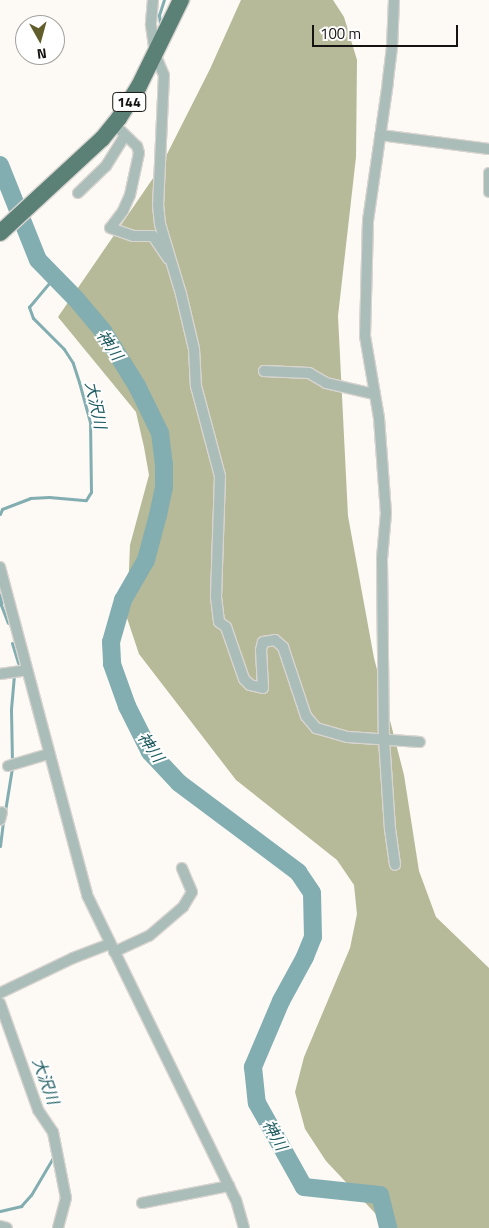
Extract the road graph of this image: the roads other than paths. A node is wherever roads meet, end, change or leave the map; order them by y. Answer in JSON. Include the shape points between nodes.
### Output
{"nodes":[{"id":1,"x":153,"y":0,"type":"edge"},
{"id":2,"x":181,"y":0,"type":"edge"},
{"id":3,"x":394,"y":0,"type":"edge"},
{"id":4,"x":155,"y":54,"type":"junction"},
{"id":5,"x":120,"y":129,"type":"junction"},
{"id":6,"x":380,"y":135,"type":"junction"},
{"id":7,"x":489,"y":150,"type":"edge"},
{"id":8,"x":489,"y":173,"type":"edge"},
{"id":9,"x":489,"y":192,"type":"edge"},
{"id":10,"x":78,"y":193,"type":"dead end"},
{"id":11,"x":0,"y":233,"type":"edge"},
{"id":12,"x":173,"y":264,"type":"junction"},
{"id":13,"x":264,"y":371,"type":"dead end"},
{"id":14,"x":374,"y":394,"type":"junction"},
{"id":15,"x":0,"y":567,"type":"edge"},
{"id":16,"x":27,"y":670,"type":"junction"},
{"id":17,"x":0,"y":674,"type":"edge"},
{"id":18,"x":384,"y":739,"type":"junction"},
{"id":19,"x":420,"y":742,"type":"dead end"},
{"id":20,"x":48,"y":754,"type":"junction"},
{"id":21,"x":11,"y":766,"type":"dead end"},
{"id":22,"x":395,"y":865,"type":"dead end"},
{"id":23,"x":182,"y":868,"type":"dead end"},
{"id":24,"x":112,"y":948,"type":"junction"},
{"id":25,"x":0,"y":993,"type":"edge"},
{"id":26,"x":0,"y":1003,"type":"edge"},
{"id":27,"x":229,"y":1186,"type":"junction"},
{"id":28,"x":142,"y":1203,"type":"dead end"},
{"id":29,"x":0,"y":1226,"type":"edge"},
{"id":30,"x":7,"y":1228,"type":"edge"},
{"id":31,"x":58,"y":1228,"type":"edge"},
{"id":32,"x":244,"y":1228,"type":"edge"}],
"edges":[{"from":1,"to":4,"type":"street","via":[[151,25]]},
{"from":2,"to":4,"type":"highway","number":"144"},
{"from":3,"to":6,"type":"street","via":[[392,47]]},
{"from":4,"to":5,"type":"highway","number":"144"},
{"from":4,"to":12,"type":"street","via":[[164,75],[158,205],[160,224]]},
{"from":5,"to":10,"type":"street","via":[[106,166]]},
{"from":5,"to":11,"type":"highway","number":"144","via":[[102,139]]},
{"from":5,"to":12,"type":"street","via":[[139,153],[130,195],[110,228],[133,236],[153,236]]},
{"from":6,"to":7,"type":"street"},
{"from":6,"to":14,"type":"street","via":[[368,221],[365,294],[365,336]]},
{"from":8,"to":9,"type":"street"},
{"from":12,"to":18,"type":"street","via":[[194,350],[196,386],[220,476],[218,622],[226,627],[244,679],[250,685],[263,688],[263,642],[275,640],[283,647],[306,716],[316,728],[348,737]]},
{"from":13,"to":14,"type":"street","via":[[309,373],[326,383]]},
{"from":14,"to":18,"type":"street","via":[[379,418],[386,513],[382,559]]},
{"from":15,"to":16,"type":"street"},
{"from":16,"to":17,"type":"street"},
{"from":16,"to":20,"type":"street"},
{"from":18,"to":19,"type":"street"},
{"from":18,"to":22,"type":"street"},
{"from":20,"to":21,"type":"street"},
{"from":20,"to":24,"type":"street","via":[[87,895]]},
{"from":23,"to":24,"type":"street","via":[[192,892],[182,907],[149,936]]},
{"from":24,"to":25,"type":"street","via":[[73,958]]},
{"from":24,"to":27,"type":"street"},
{"from":26,"to":31,"type":"street","via":[[38,1110],[53,1132],[66,1198]]},
{"from":27,"to":28,"type":"street"},
{"from":27,"to":32,"type":"street"},
{"from":29,"to":30,"type":"street"}]}
